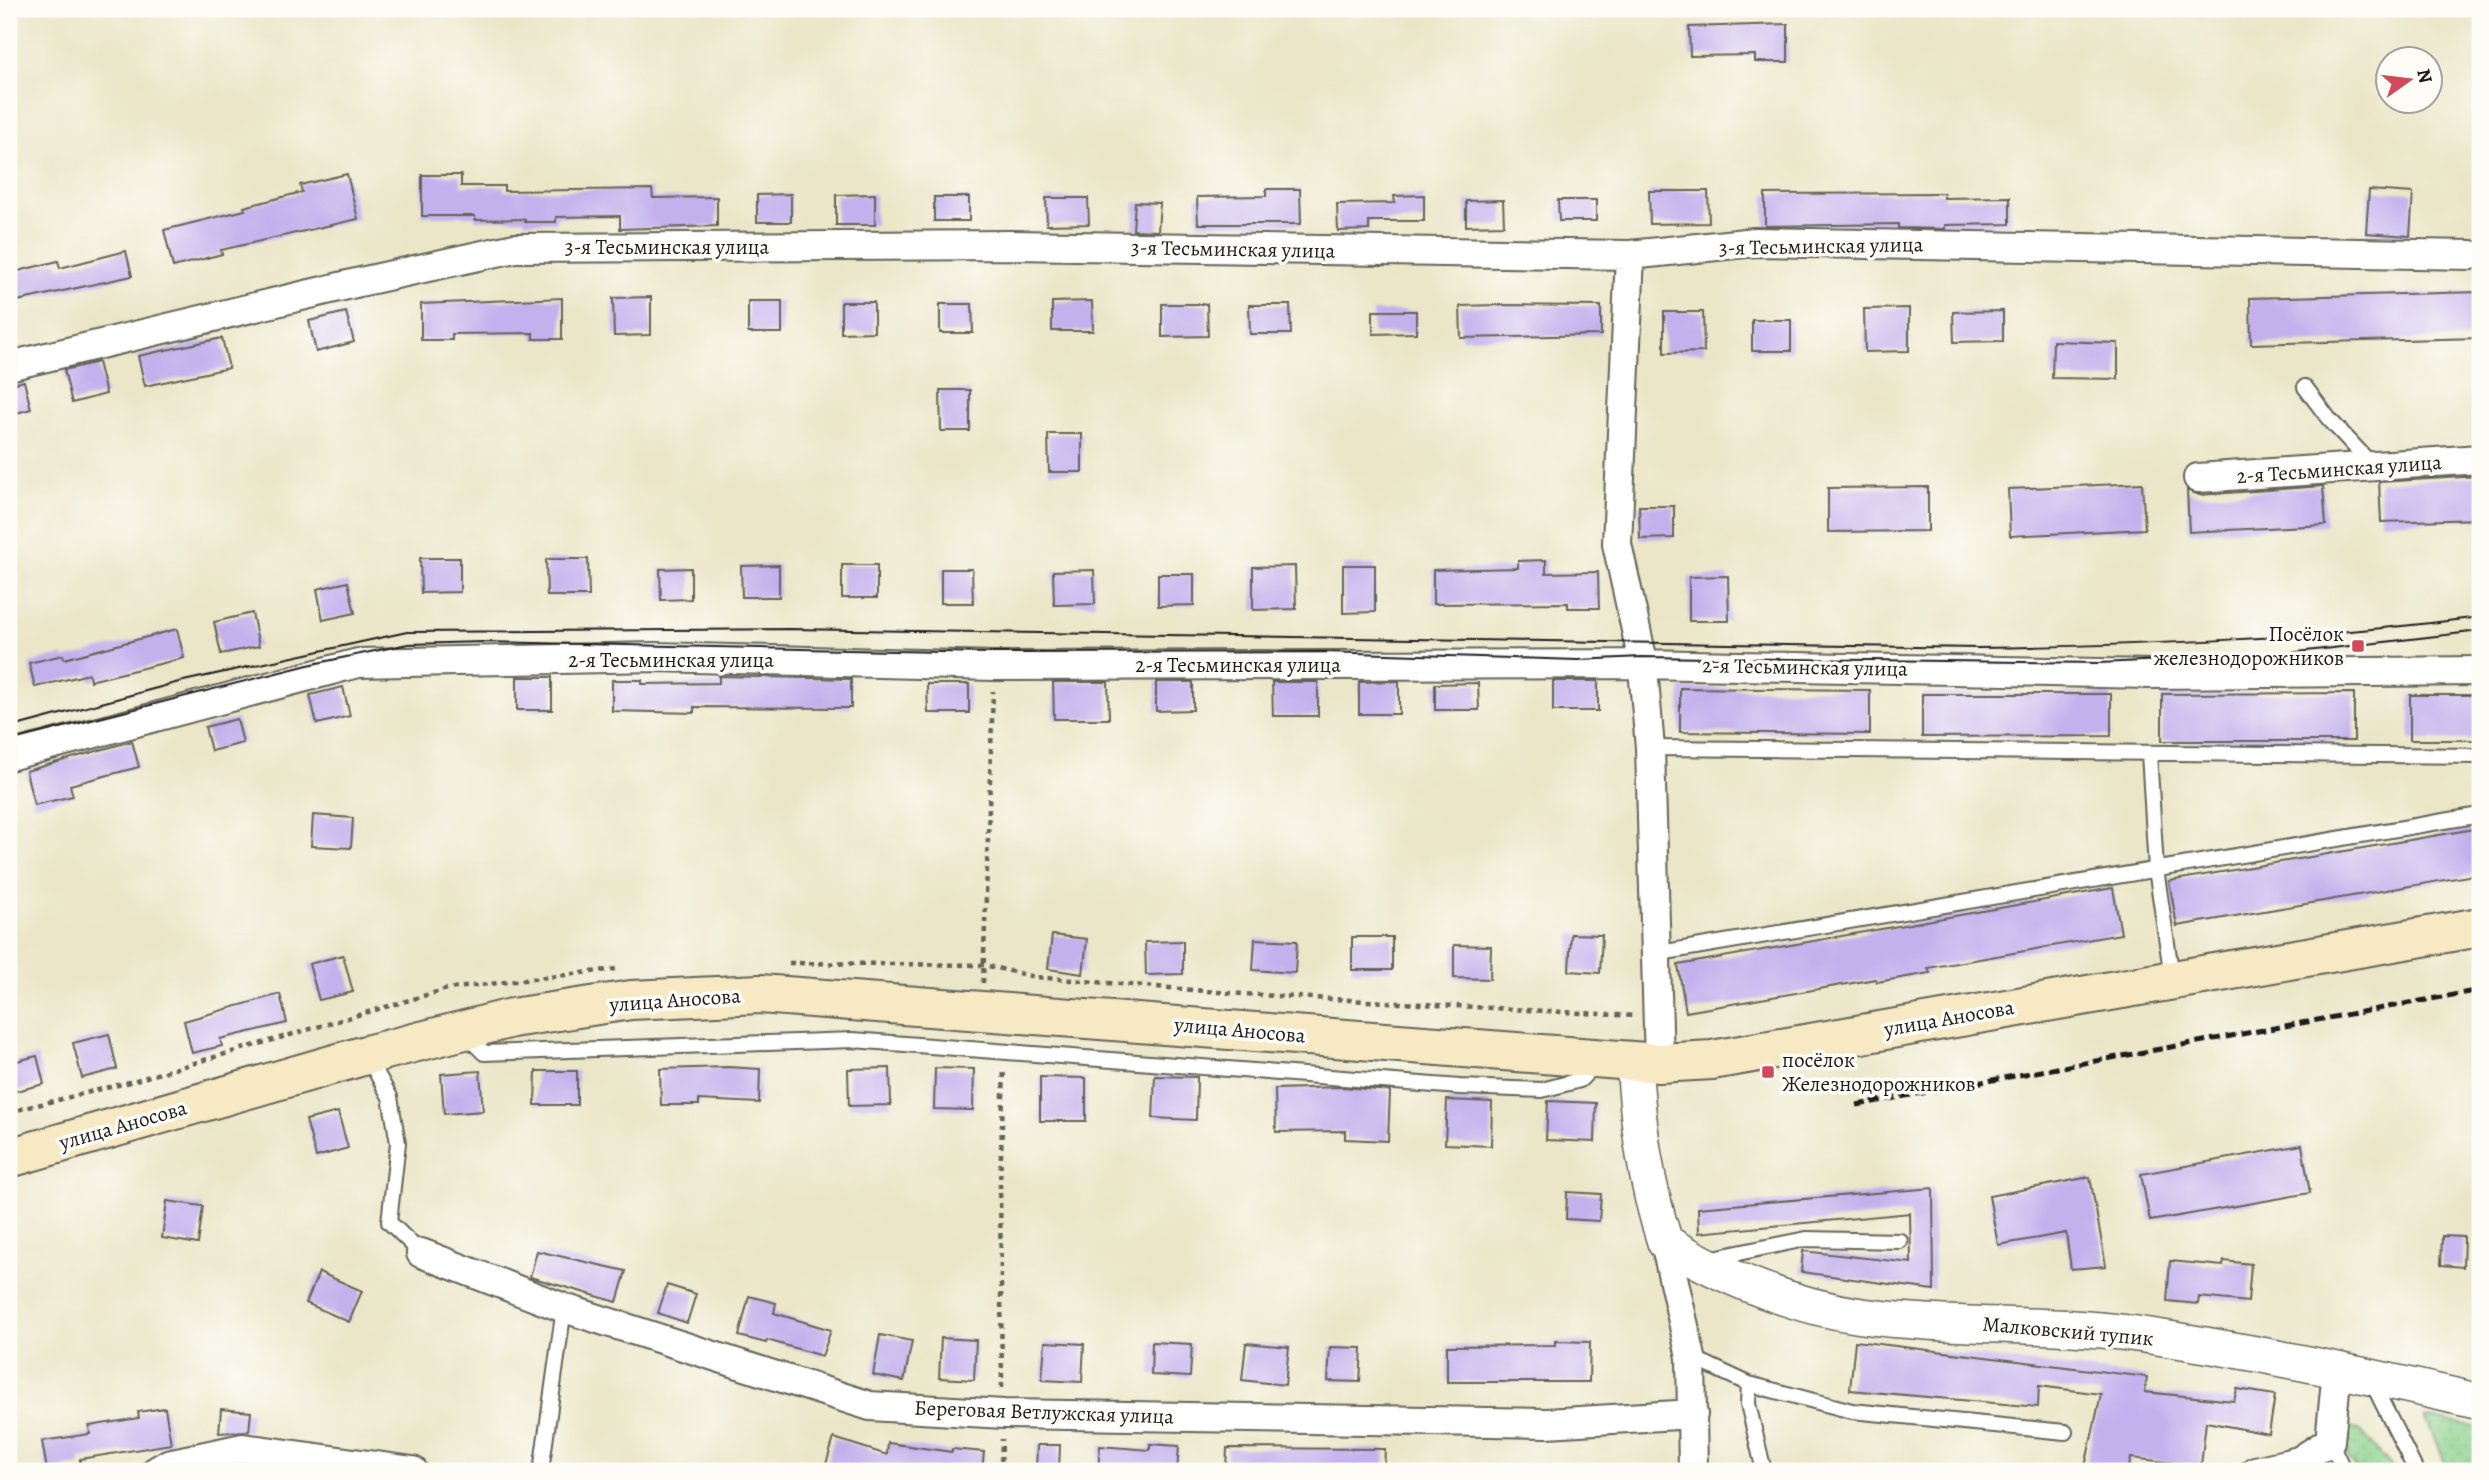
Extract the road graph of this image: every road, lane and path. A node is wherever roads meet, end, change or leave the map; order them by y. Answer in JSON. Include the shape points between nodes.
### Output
{"nodes":[{"id":1,"x":1630,"y":255,"type":"junction"},
{"id":2,"x":2471,"y":255,"type":"dead end"},
{"id":3,"x":9,"y":366,"type":"edge"},
{"id":4,"x":2305,"y":387,"type":"dead end"},
{"id":5,"x":2480,"y":459,"type":"edge"},
{"id":6,"x":2373,"y":467,"type":"junction"},
{"id":7,"x":2199,"y":478,"type":"dead end"},
{"id":8,"x":1640,"y":654,"type":"junction"},
{"id":9,"x":994,"y":666,"type":"junction"},
{"id":10,"x":2480,"y":671,"type":"edge"},
{"id":11,"x":1650,"y":748,"type":"junction"},
{"id":12,"x":2149,"y":753,"type":"junction"},
{"id":13,"x":9,"y":756,"type":"edge"},
{"id":14,"x":2480,"y":756,"type":"edge"},
{"id":15,"x":2480,"y":815,"type":"edge"},
{"id":16,"x":2156,"y":869,"type":"junction"},
{"id":17,"x":2480,"y":927,"type":"edge"},
{"id":18,"x":1654,"y":954,"type":"junction"},
{"id":19,"x":2172,"y":979,"type":"junction"},
{"id":20,"x":983,"y":1010,"type":"junction"},
{"id":21,"x":461,"y":1031,"type":"junction"},
{"id":22,"x":1005,"y":1054,"type":"junction"},
{"id":23,"x":366,"y":1055,"type":"junction"},
{"id":24,"x":1631,"y":1061,"type":"junction"},
{"id":25,"x":9,"y":1158,"type":"edge"},
{"id":26,"x":1900,"y":1241,"type":"dead end"},
{"id":27,"x":1665,"y":1242,"type":"junction"},
{"id":28,"x":421,"y":1253,"type":"joint"},
{"id":29,"x":1698,"y":1261,"type":"junction"},
{"id":30,"x":564,"y":1308,"type":"junction"},
{"id":31,"x":1691,"y":1357,"type":"junction"},
{"id":32,"x":2353,"y":1373,"type":"junction"},
{"id":33,"x":1749,"y":1384,"type":"junction"},
{"id":34,"x":2480,"y":1402,"type":"edge"},
{"id":35,"x":1004,"y":1414,"type":"junction"},
{"id":36,"x":1693,"y":1414,"type":"junction"},
{"id":37,"x":2065,"y":1432,"type":"dead end"},
{"id":38,"x":2330,"y":1441,"type":"junction"},
{"id":39,"x":156,"y":1471,"type":"edge"},
{"id":40,"x":413,"y":1471,"type":"edge"},
{"id":41,"x":541,"y":1471,"type":"edge"},
{"id":42,"x":1001,"y":1471,"type":"edge"},
{"id":43,"x":1693,"y":1471,"type":"edge"},
{"id":44,"x":1764,"y":1471,"type":"edge"},
{"id":45,"x":2255,"y":1471,"type":"edge"},
{"id":46,"x":2344,"y":1471,"type":"edge"},
{"id":47,"x":2416,"y":1471,"type":"edge"}],
"edges":[{"from":1,"to":2,"type":"street","name":"3-я Тесьминская улица","via":[[1755,242]]},
{"from":1,"to":3,"type":"street","name":"3-я Тесьминская улица","via":[[1013,245],[515,248]]},
{"from":1,"to":8,"type":"street","via":[[1617,544]]},
{"from":4,"to":6,"type":"lane"},
{"from":5,"to":6,"type":"street","name":"2-я Тесьминская улица"},
{"from":6,"to":7,"type":"street","name":"2-я Тесьминская улица"},
{"from":8,"to":9,"type":"street","name":"2-я Тесьминская улица"},
{"from":8,"to":10,"type":"street","name":"2-я Тесьминская улица","via":[[2151,674]]},
{"from":8,"to":11,"type":"street"},
{"from":9,"to":13,"type":"street","name":"2-я Тесьминская улица","via":[[655,657],[358,663]]},
{"from":9,"to":20,"type":"path"},
{"from":11,"to":12,"type":"lane"},
{"from":11,"to":18,"type":"street"},
{"from":12,"to":14,"type":"lane"},
{"from":12,"to":16,"type":"lane"},
{"from":15,"to":16,"type":"lane"},
{"from":16,"to":18,"type":"lane"},
{"from":16,"to":19,"type":"lane"},
{"from":17,"to":19,"type":"main road","name":"улица Аносова"},
{"from":18,"to":24,"type":"street"},
{"from":19,"to":24,"type":"main road","name":"улица Аносова","via":[[1712,1060]]},
{"from":20,"to":21,"type":"main road","name":"улица Аносова","via":[[722,996],[631,1000],[512,1018]]},
{"from":20,"to":24,"type":"main road","name":"улица Аносова"},
{"from":21,"to":22,"type":"lane","via":[[484,1053],[853,1040]]},
{"from":21,"to":23,"type":"main road","name":"улица Аносова"},
{"from":22,"to":24,"type":"lane","via":[[1542,1090]]},
{"from":22,"to":35,"type":"path","via":[[999,1357]]},
{"from":23,"to":25,"type":"main road","name":"улица Аносова"},
{"from":23,"to":28,"type":"lane","via":[[390,1097],[398,1143],[389,1222]]},
{"from":24,"to":27,"type":"street","via":[[1650,1199]]},
{"from":26,"to":29,"type":"lane","via":[[1805,1238]]},
{"from":27,"to":29,"type":"street","name":"Малковский тупик"},
{"from":27,"to":31,"type":"street"},
{"from":28,"to":30,"type":"street","name":"Береговая Ветлужская улица"},
{"from":29,"to":32,"type":"street","name":"Малковский тупик","via":[[1797,1301],[1862,1316],[2135,1334]]},
{"from":30,"to":35,"type":"street","name":"Береговая Ветлужская улица","via":[[870,1406]]},
{"from":30,"to":41,"type":"lane"},
{"from":31,"to":33,"type":"lane"},
{"from":31,"to":36,"type":"street"},
{"from":32,"to":34,"type":"street","name":"Малковский тупик"},
{"from":32,"to":38,"type":"street"},
{"from":32,"to":47,"type":"lane"},
{"from":33,"to":37,"type":"lane","via":[[1852,1411]]},
{"from":33,"to":44,"type":"lane","via":[[1748,1404]]},
{"from":35,"to":36,"type":"street","name":"Береговая Ветлужская улица","via":[[1547,1423]]},
{"from":35,"to":42,"type":"path"},
{"from":36,"to":43,"type":"street"},
{"from":38,"to":45,"type":"street","via":[[2299,1461]]},
{"from":38,"to":46,"type":"lane"},
{"from":39,"to":40,"type":"street","via":[[168,1464],[243,1448]]}]}
